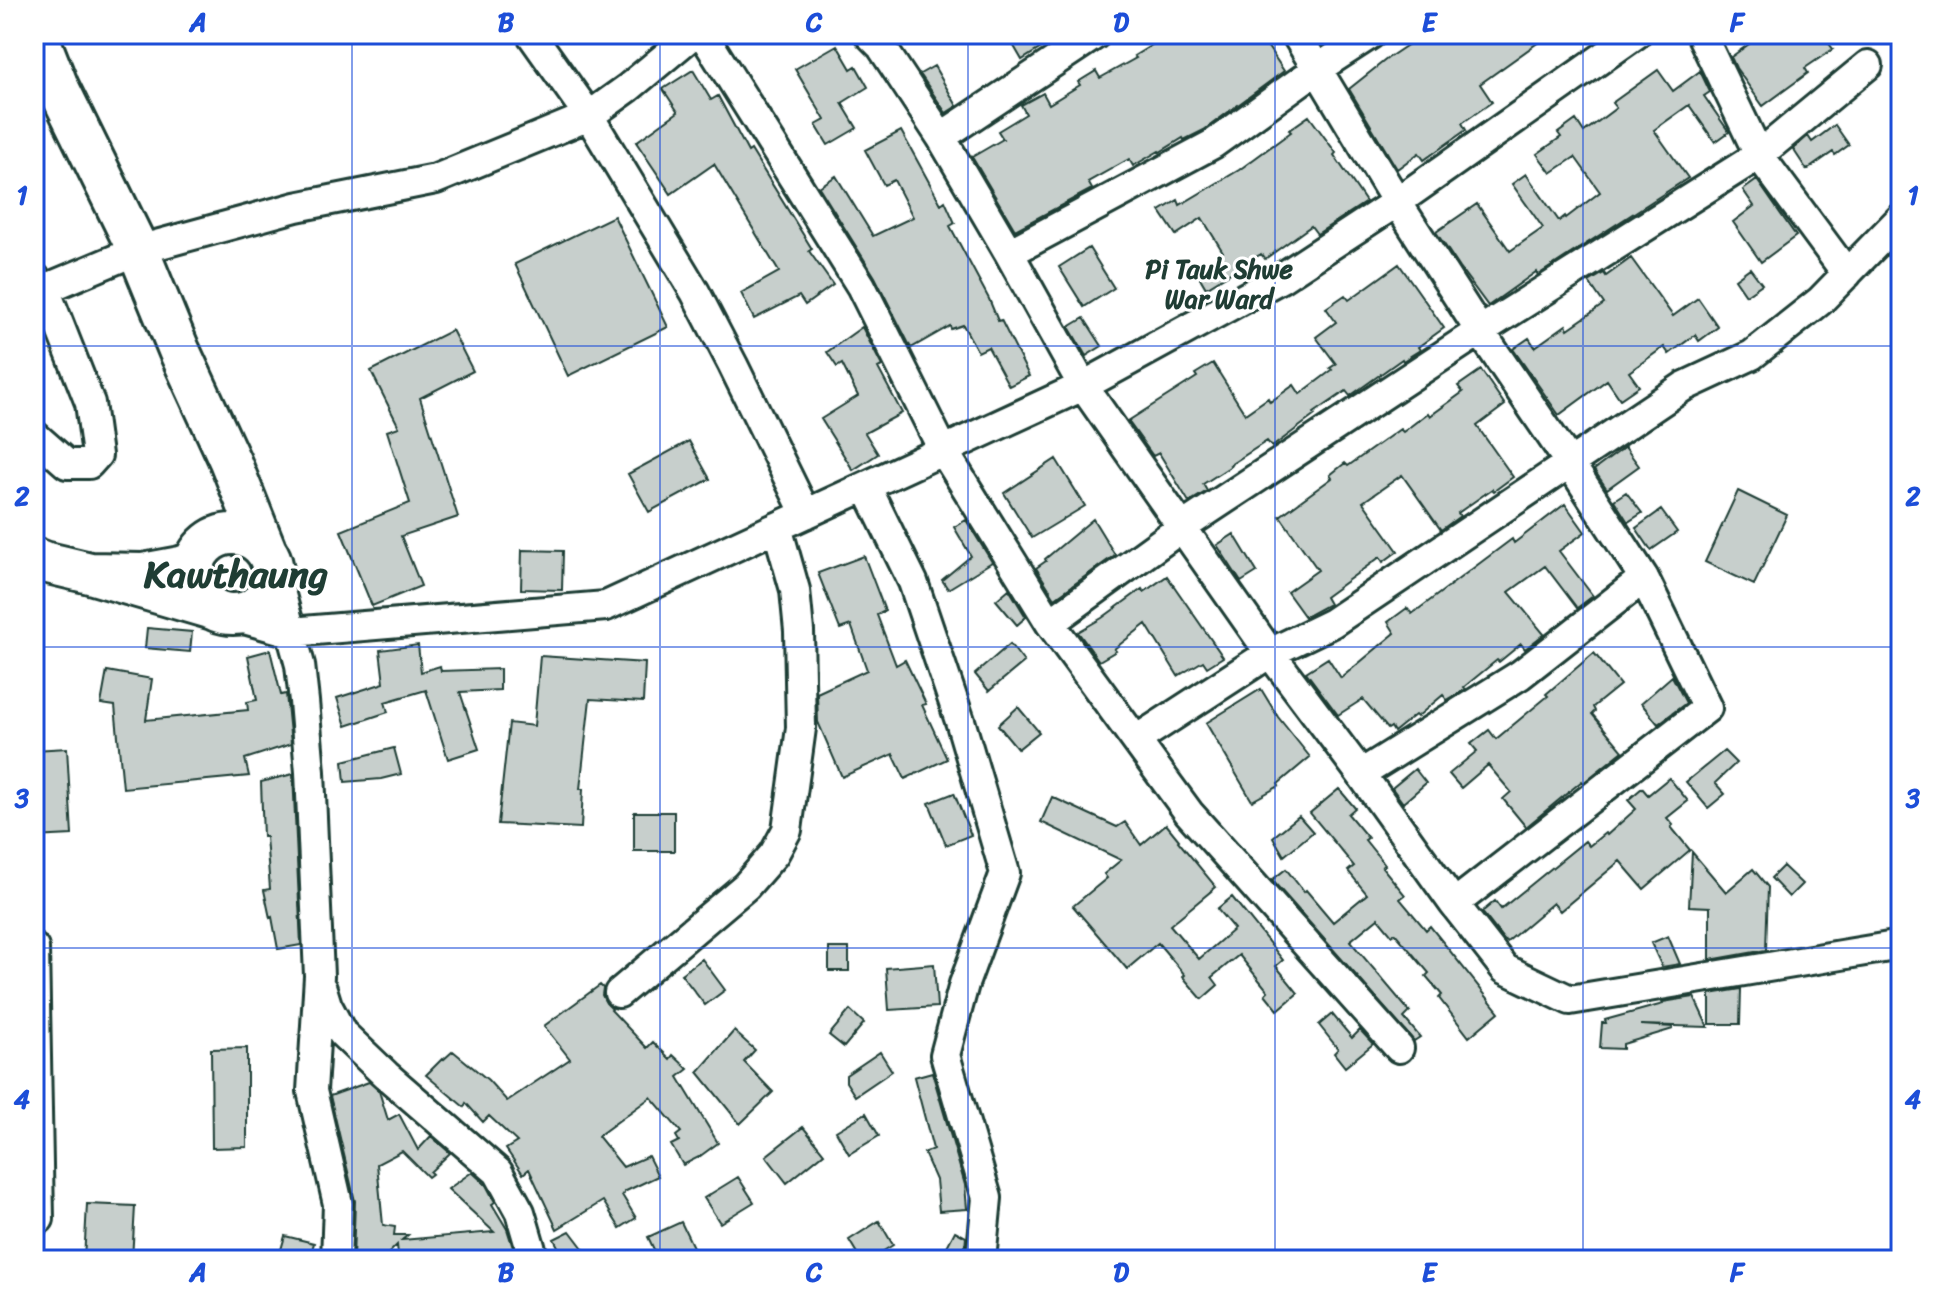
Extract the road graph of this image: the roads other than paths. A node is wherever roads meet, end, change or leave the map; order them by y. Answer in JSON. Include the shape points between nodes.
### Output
{"nodes":[{"id":1,"x":37,"y":34,"type":"edge"},
{"id":2,"x":531,"y":34,"type":"edge"},
{"id":3,"x":693,"y":34,"type":"edge"},
{"id":4,"x":703,"y":34,"type":"edge"},
{"id":5,"x":869,"y":34,"type":"edge"},
{"id":6,"x":1096,"y":34,"type":"edge"},
{"id":7,"x":1296,"y":34,"type":"edge"},
{"id":8,"x":1371,"y":34,"type":"edge"},
{"id":9,"x":1636,"y":34,"type":"edge"},
{"id":10,"x":1701,"y":34,"type":"edge"},
{"id":11,"x":1868,"y":65,"type":"dead end"},
{"id":12,"x":1317,"y":69,"type":"junction"},
{"id":13,"x":589,"y":116,"type":"junction"},
{"id":14,"x":941,"y":137,"type":"junction"},
{"id":15,"x":1759,"y":155,"type":"junction"},
{"id":16,"x":1397,"y":202,"type":"junction"},
{"id":17,"x":1901,"y":218,"type":"edge"},
{"id":18,"x":138,"y":250,"type":"junction"},
{"id":19,"x":1009,"y":253,"type":"junction"},
{"id":20,"x":1847,"y":274,"type":"junction"},
{"id":21,"x":39,"y":283,"type":"edge"},
{"id":22,"x":1480,"y":331,"type":"junction"},
{"id":23,"x":1083,"y":386,"type":"junction"},
{"id":24,"x":34,"y":435,"type":"edge"},
{"id":25,"x":943,"y":450,"type":"junction"},
{"id":26,"x":230,"y":461,"type":"junction"},
{"id":27,"x":1569,"y":462,"type":"junction"},
{"id":28,"x":866,"y":486,"type":"junction"},
{"id":29,"x":806,"y":514,"type":"junction"},
{"id":30,"x":777,"y":527,"type":"junction"},
{"id":31,"x":1181,"y":528,"type":"junction"},
{"id":32,"x":202,"y":551,"type":"junction"},
{"id":33,"x":269,"y":557,"type":"junction"},
{"id":34,"x":34,"y":558,"type":"edge"},
{"id":35,"x":90,"y":573,"type":"junction"},
{"id":36,"x":1644,"y":578,"type":"junction"},
{"id":37,"x":220,"y":611,"type":"junction"},
{"id":38,"x":1050,"y":623,"type":"junction"},
{"id":39,"x":291,"y":632,"type":"junction"},
{"id":40,"x":1270,"y":653,"type":"junction"},
{"id":41,"x":1136,"y":740,"type":"junction"},
{"id":42,"x":1361,"y":774,"type":"junction"},
{"id":43,"x":1454,"y":904,"type":"junction"},
{"id":44,"x":34,"y":948,"type":"edge"},
{"id":45,"x":1901,"y":949,"type":"edge"},
{"id":46,"x":319,"y":976,"type":"junction"},
{"id":47,"x":619,"y":993,"type":"dead end"},
{"id":48,"x":1399,"y":1048,"type":"dead end"},
{"id":49,"x":39,"y":1219,"type":"dead end"},
{"id":50,"x":336,"y":1260,"type":"edge"},
{"id":51,"x":534,"y":1260,"type":"edge"},
{"id":52,"x":981,"y":1260,"type":"edge"}],
"edges":[{"from":1,"to":18,"type":"highway"},
{"from":2,"to":13,"type":"street"},
{"from":3,"to":13,"type":"street"},
{"from":4,"to":25,"type":"street","via":[[861,286]]},
{"from":5,"to":14,"type":"street"},
{"from":6,"to":14,"type":"street"},
{"from":7,"to":12,"type":"street"},
{"from":8,"to":12,"type":"street"},
{"from":9,"to":16,"type":"street"},
{"from":10,"to":15,"type":"street"},
{"from":11,"to":15,"type":"street"},
{"from":12,"to":16,"type":"street"},
{"from":12,"to":19,"type":"street","via":[[1213,144]]},
{"from":13,"to":18,"type":"street","via":[[436,179],[296,207]]},
{"from":13,"to":29,"type":"street","via":[[695,292]]},
{"from":14,"to":19,"type":"street"},
{"from":15,"to":20,"type":"street"},
{"from":15,"to":22,"type":"street"},
{"from":16,"to":22,"type":"street"},
{"from":16,"to":23,"type":"street","via":[[1281,278]]},
{"from":17,"to":20,"type":"street"},
{"from":18,"to":21,"type":"street"},
{"from":18,"to":26,"type":"highway"},
{"from":19,"to":23,"type":"street"},
{"from":20,"to":27,"type":"street","via":[[1752,355],[1683,387]]},
{"from":21,"to":24,"type":"street","via":[[90,403],[97,455],[89,464],[67,464]]},
{"from":22,"to":27,"type":"street"},
{"from":22,"to":31,"type":"street"},
{"from":23,"to":25,"type":"street"},
{"from":23,"to":31,"type":"street"},
{"from":25,"to":28,"type":"street"},
{"from":25,"to":38,"type":"street"},
{"from":26,"to":32,"type":"highway","via":[[221,512]]},
{"from":26,"to":33,"type":"highway"},
{"from":27,"to":36,"type":"street"},
{"from":27,"to":40,"type":"street","via":[[1332,623]]},
{"from":28,"to":29,"type":"street"},
{"from":28,"to":52,"type":"street","via":[[913,582],[1005,873],[964,984],[945,1055],[987,1198]]},
{"from":29,"to":30,"type":"street"},
{"from":30,"to":39,"type":"street","via":[[606,606]]},
{"from":30,"to":47,"type":"street","via":[[795,590],[799,631],[801,728],[787,830],[746,886]]},
{"from":31,"to":38,"type":"street"},
{"from":31,"to":40,"type":"street"},
{"from":32,"to":33,"type":"highway","via":[[221,535],[234,533],[257,542]]},
{"from":32,"to":35,"type":"highway","via":[[181,567],[143,574]]},
{"from":32,"to":37,"type":"highway","via":[[193,575],[195,588],[202,600]]},
{"from":33,"to":37,"type":"highway","via":[[273,575],[263,601],[240,614]]},
{"from":33,"to":39,"type":"street"},
{"from":34,"to":35,"type":"highway"},
{"from":35,"to":37,"type":"highway"},
{"from":36,"to":42,"type":"street","via":[[1520,675]]},
{"from":36,"to":43,"type":"street","via":[[1707,708]]},
{"from":37,"to":39,"type":"street"},
{"from":38,"to":41,"type":"street"},
{"from":39,"to":46,"type":"street","via":[[300,665],[310,772]]},
{"from":40,"to":41,"type":"street"},
{"from":40,"to":42,"type":"street"},
{"from":41,"to":48,"type":"street","via":[[1189,813]]},
{"from":42,"to":43,"type":"street"},
{"from":43,"to":45,"type":"street","via":[[1505,969],[1570,1000]]},
{"from":44,"to":49,"type":"street"},
{"from":46,"to":50,"type":"street","via":[[312,1091],[338,1204]]},
{"from":46,"to":51,"type":"street","via":[[342,1033],[498,1172],[520,1212]]}]}
